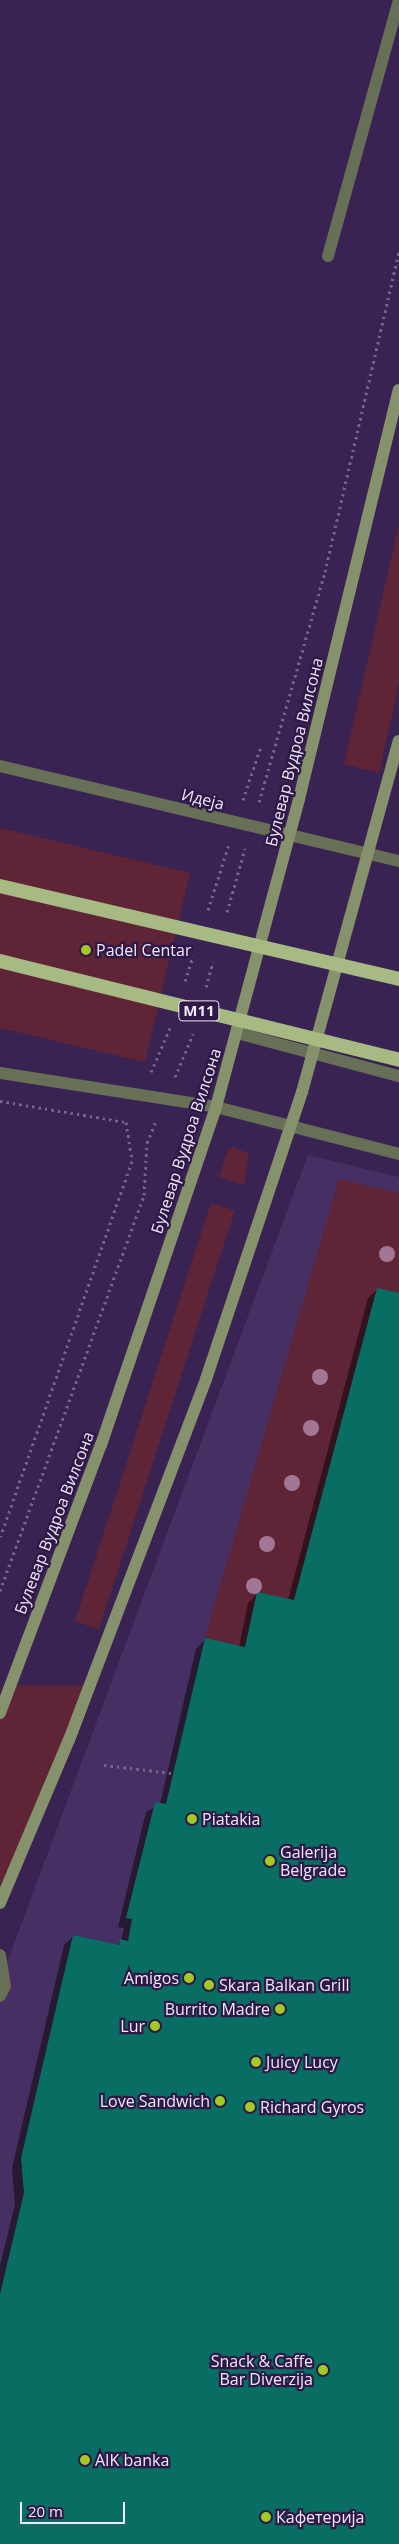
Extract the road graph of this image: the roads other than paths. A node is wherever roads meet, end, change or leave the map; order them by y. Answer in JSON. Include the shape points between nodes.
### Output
{"nodes":[{"id":1,"x":399,"y":0,"type":"edge"},
{"id":2,"x":328,"y":256,"type":"dead end"},
{"id":3,"x":399,"y":390,"type":"edge"},
{"id":4,"x":399,"y":741,"type":"edge"},
{"id":5,"x":0,"y":766,"type":"edge"},
{"id":6,"x":290,"y":836,"type":"junction"},
{"id":7,"x":370,"y":855,"type":"junction"},
{"id":8,"x":399,"y":861,"type":"edge"},
{"id":9,"x":0,"y":886,"type":"edge"},
{"id":10,"x":0,"y":961,"type":"edge"},
{"id":11,"x":399,"y":979,"type":"edge"},
{"id":12,"x":237,"y":1033,"type":"junction"},
{"id":13,"x":313,"y":1053,"type":"junction"},
{"id":14,"x":399,"y":1060,"type":"edge"},
{"id":15,"x":0,"y":1074,"type":"edge"},
{"id":16,"x":399,"y":1076,"type":"edge"},
{"id":17,"x":216,"y":1107,"type":"junction"},
{"id":18,"x":291,"y":1126,"type":"junction"},
{"id":19,"x":399,"y":1154,"type":"edge"},
{"id":20,"x":0,"y":1713,"type":"edge"},
{"id":21,"x":0,"y":1903,"type":"edge"},
{"id":22,"x":0,"y":1955,"type":"edge"},
{"id":23,"x":0,"y":1996,"type":"edge"}],
"edges":[{"from":1,"to":2,"type":"street"},
{"from":3,"to":6,"type":"main road","name":"Булевар Вудроа Вилсона"},
{"from":4,"to":7,"type":"main road"},
{"from":5,"to":6,"type":"street","name":"Идеја"},
{"from":6,"to":7,"type":"street","name":"Идеја"},
{"from":6,"to":12,"type":"main road","name":"Булевар Вудроа Вилсона"},
{"from":7,"to":8,"type":"street","name":"Идеја"},
{"from":7,"to":13,"type":"main road"},
{"from":9,"to":11,"type":"highway","bridge":true},
{"from":10,"to":14,"type":"highway","number":"M11","bridge":true},
{"from":12,"to":13,"type":"street"},
{"from":12,"to":17,"type":"main road","name":"Булевар Вудроа Вилсона"},
{"from":13,"to":16,"type":"street"},
{"from":13,"to":18,"type":"main road"},
{"from":15,"to":17,"type":"street"},
{"from":17,"to":18,"type":"street"},
{"from":17,"to":20,"type":"main road","name":"Булевар Вудроа Вилсона","via":[[101,1445]]},
{"from":18,"to":19,"type":"street"},
{"from":18,"to":21,"type":"main road","via":[[203,1388],[69,1740]]},
{"from":22,"to":23,"type":"street","via":[[5,1986]]}]}
